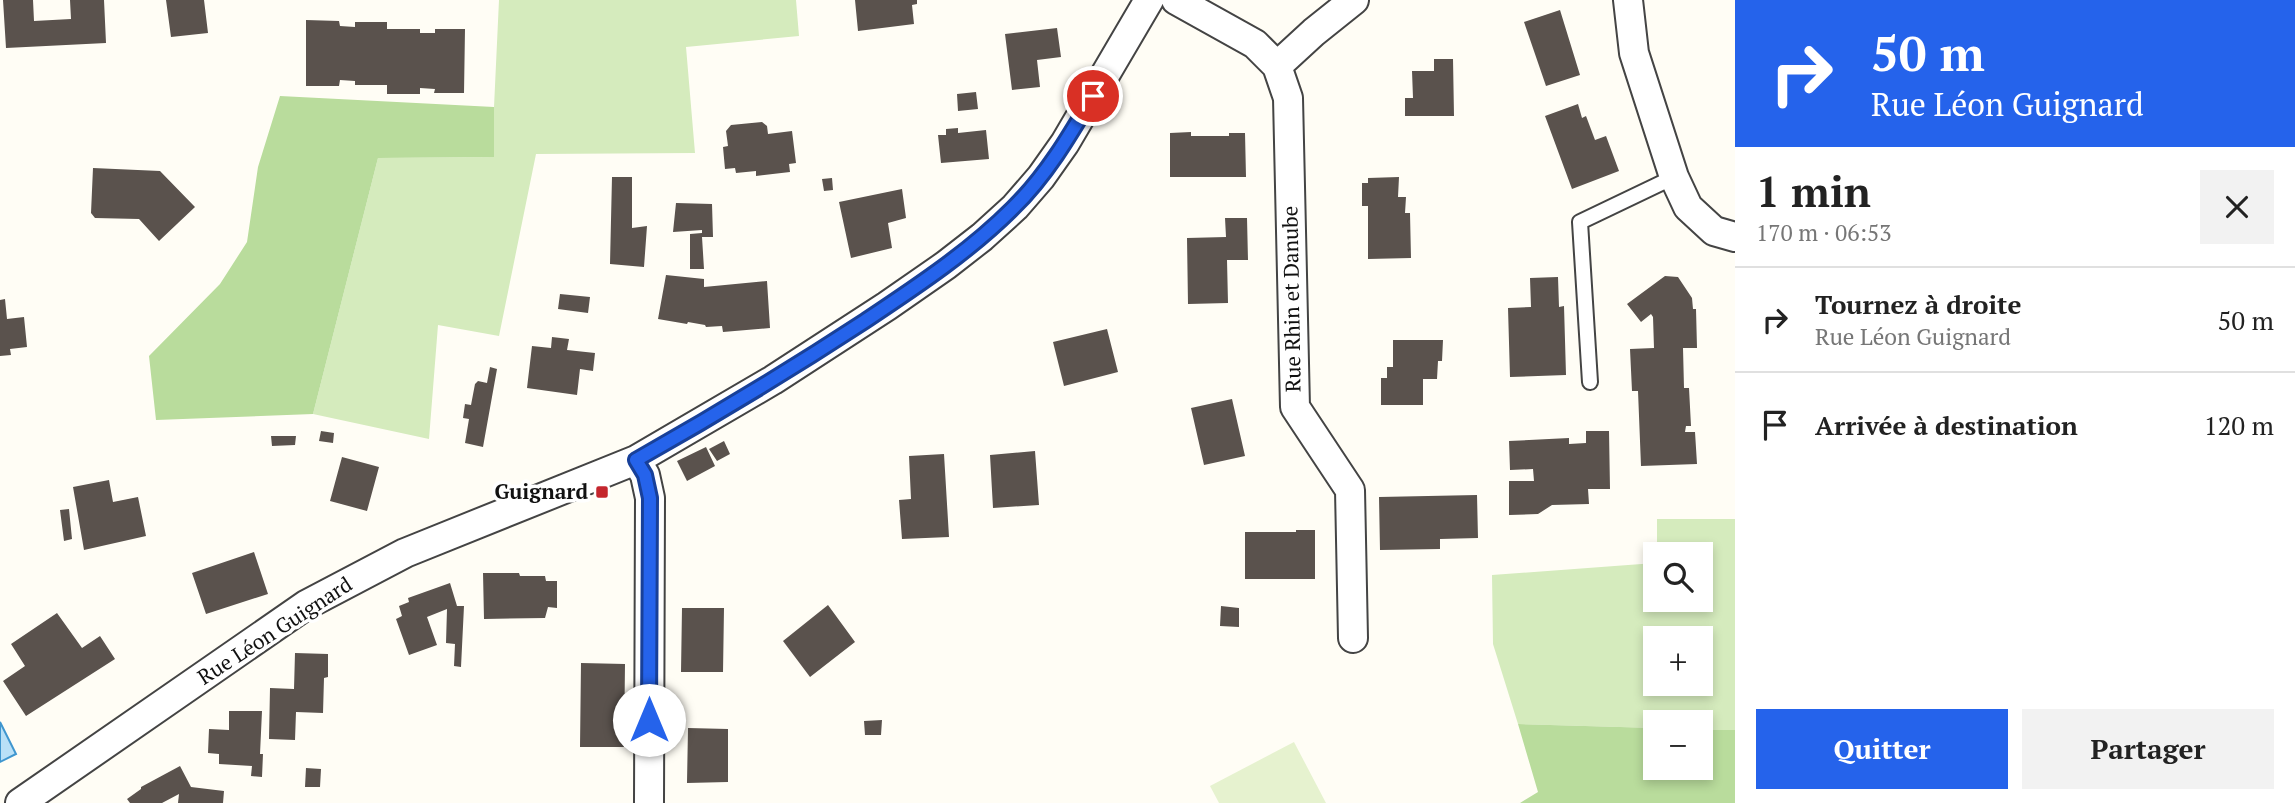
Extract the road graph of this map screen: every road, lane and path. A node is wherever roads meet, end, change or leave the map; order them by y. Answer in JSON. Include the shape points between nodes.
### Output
{"nodes":[{"id":1,"x":1149,"y":0,"type":"edge"},
{"id":2,"x":1176,"y":0,"type":"edge"},
{"id":3,"x":1354,"y":0,"type":"edge"},
{"id":4,"x":1628,"y":0,"type":"edge"},
{"id":5,"x":1277,"y":66,"type":"junction"},
{"id":6,"x":1674,"y":177,"type":"junction"},
{"id":7,"x":1735,"y":237,"type":"edge"},
{"id":8,"x":1590,"y":382,"type":"dead end"},
{"id":9,"x":636,"y":460,"type":"junction"},
{"id":10,"x":1353,"y":638,"type":"dead end"},
{"id":11,"x":20,"y":803,"type":"edge"},
{"id":12,"x":649,"y":803,"type":"edge"}],
"edges":[{"from":1,"to":9,"type":"street","name":"Rue Léon Guignard","via":[[1065,143],[1041,177],[982,237],[827,346]]},
{"from":2,"to":5,"type":"street","name":"Rue Rhin et Danube","via":[[1255,44]]},
{"from":3,"to":5,"type":"street"},
{"from":4,"to":6,"type":"street","via":[[1634,53]]},
{"from":5,"to":10,"type":"street","name":"Rue Rhin et Danube","via":[[1288,98],[1295,408],[1350,490]]},
{"from":6,"to":7,"type":"street","via":[[1688,207],[1714,231]]},
{"from":6,"to":8,"type":"lane","via":[[1580,222]]},
{"from":9,"to":11,"type":"street","name":"Rue Léon Guignard","via":[[405,554],[348,582],[306,606]]},
{"from":9,"to":12,"type":"street","via":[[650,498]]}]}
